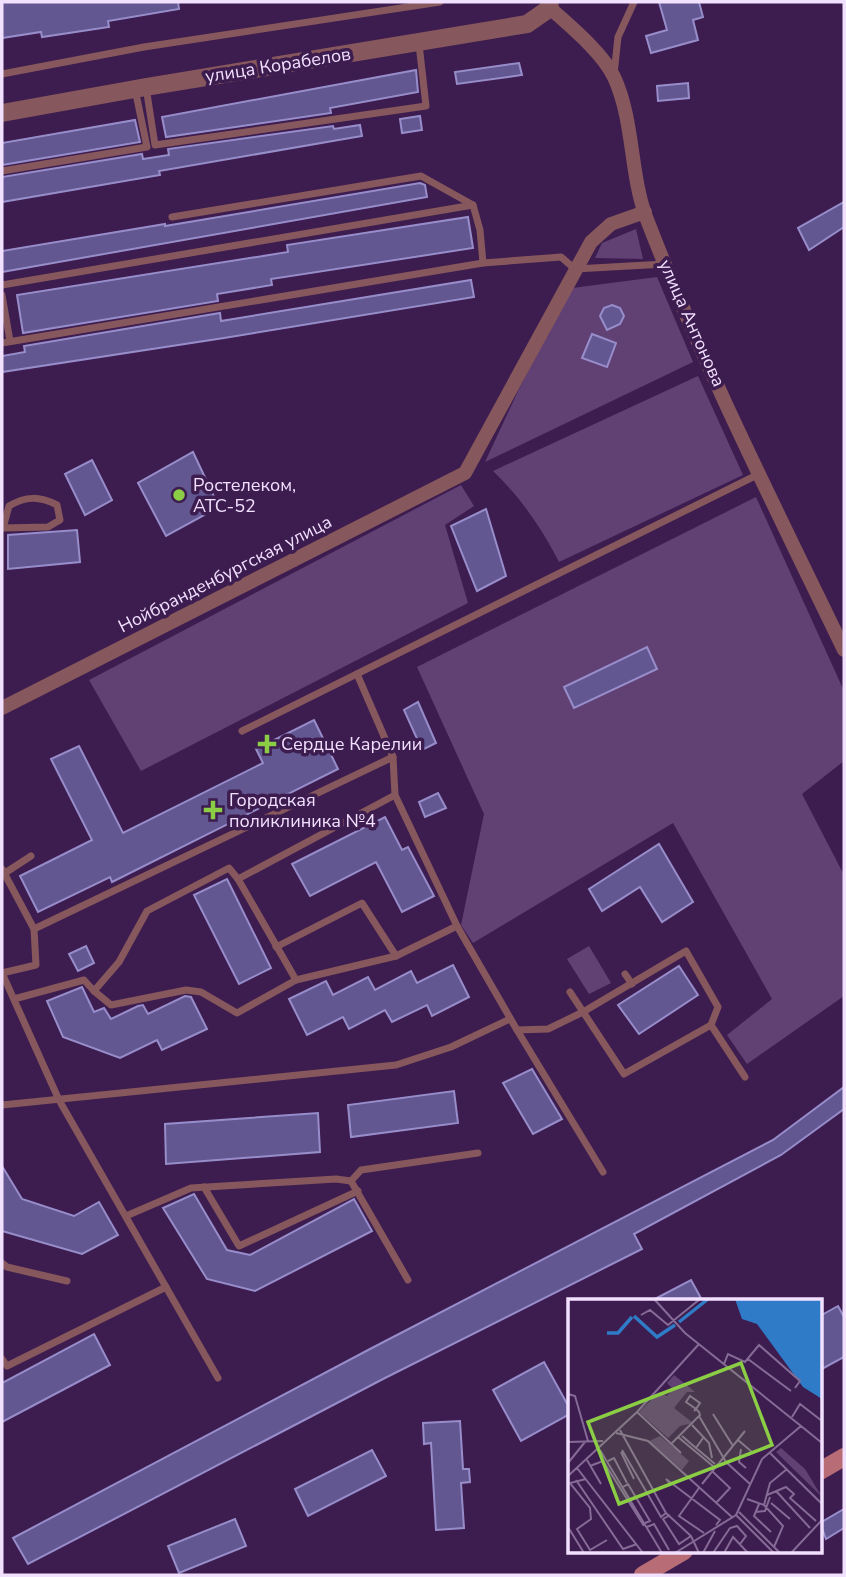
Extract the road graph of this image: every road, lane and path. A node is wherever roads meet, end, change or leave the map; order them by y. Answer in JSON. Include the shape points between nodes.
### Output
{"nodes":[{"id":1,"x":440,"y":2,"type":"edge"},
{"id":2,"x":634,"y":2,"type":"edge"},
{"id":3,"x":549,"y":5,"type":"edge"},
{"id":4,"x":419,"y":43,"type":"junction"},
{"id":5,"x":2,"y":74,"type":"edge"},
{"id":6,"x":614,"y":76,"type":"junction"},
{"id":7,"x":140,"y":88,"type":"junction"},
{"id":8,"x":2,"y":113,"type":"edge"},
{"id":9,"x":2,"y":171,"type":"edge"},
{"id":10,"x":472,"y":205,"type":"junction"},
{"id":11,"x":645,"y":212,"type":"junction"},
{"id":12,"x":172,"y":217,"type":"dead end"},
{"id":13,"x":483,"y":264,"type":"junction"},
{"id":14,"x":665,"y":264,"type":"junction"},
{"id":15,"x":575,"y":269,"type":"junction"},
{"id":16,"x":2,"y":285,"type":"edge"},
{"id":17,"x":2,"y":295,"type":"edge"},
{"id":18,"x":6,"y":342,"type":"edge"},
{"id":19,"x":759,"y":474,"type":"junction"},
{"id":20,"x":2,"y":528,"type":"edge"},
{"id":21,"x":844,"y":650,"type":"edge"},
{"id":22,"x":357,"y":674,"type":"junction"},
{"id":23,"x":2,"y":708,"type":"edge"},
{"id":24,"x":242,"y":731,"type":"dead end"},
{"id":25,"x":393,"y":757,"type":"junction"},
{"id":26,"x":395,"y":795,"type":"junction"},
{"id":27,"x":31,"y":856,"type":"dead end"},
{"id":28,"x":3,"y":871,"type":"edge"},
{"id":29,"x":238,"y":879,"type":"junction"},
{"id":30,"x":457,"y":926,"type":"junction"},
{"id":31,"x":34,"y":929,"type":"junction"},
{"id":32,"x":276,"y":947,"type":"junction"},
{"id":33,"x":396,"y":956,"type":"junction"},
{"id":34,"x":2,"y":973,"type":"edge"},
{"id":35,"x":625,"y":974,"type":"dead end"},
{"id":36,"x":296,"y":981,"type":"junction"},
{"id":37,"x":632,"y":984,"type":"junction"},
{"id":38,"x":94,"y":991,"type":"junction"},
{"id":39,"x":570,"y":992,"type":"dead end"},
{"id":40,"x":14,"y":999,"type":"junction"},
{"id":41,"x":583,"y":1012,"type":"junction"},
{"id":42,"x":510,"y":1018,"type":"junction"},
{"id":43,"x":711,"y":1025,"type":"junction"},
{"id":44,"x":517,"y":1030,"type":"junction"},
{"id":45,"x":745,"y":1077,"type":"dead end"},
{"id":46,"x":59,"y":1100,"type":"junction"},
{"id":47,"x":2,"y":1105,"type":"edge"},
{"id":48,"x":478,"y":1153,"type":"dead end"},
{"id":49,"x":603,"y":1172,"type":"dead end"},
{"id":50,"x":351,"y":1181,"type":"junction"},
{"id":51,"x":204,"y":1187,"type":"junction"},
{"id":52,"x":358,"y":1191,"type":"junction"},
{"id":53,"x":126,"y":1216,"type":"junction"},
{"id":54,"x":2,"y":1263,"type":"edge"},
{"id":55,"x":408,"y":1280,"type":"dead end"},
{"id":56,"x":67,"y":1281,"type":"dead end"},
{"id":57,"x":166,"y":1287,"type":"junction"},
{"id":58,"x":2,"y":1359,"type":"edge"},
{"id":59,"x":218,"y":1378,"type":"dead end"},
{"id":60,"x":844,"y":1457,"type":"edge"},
{"id":61,"x":822,"y":1470,"type":"edge"},
{"id":62,"x":682,"y":1552,"type":"edge"},
{"id":63,"x":643,"y":1575,"type":"edge"}],
"edges":[{"from":1,"to":5,"type":"lane"},
{"from":2,"to":6,"type":"lane","via":[[618,37]]},
{"from":3,"to":4,"type":"street","name":"улица Корабелов","via":[[527,24]]},
{"from":3,"to":6,"type":"street","name":"улица Антонова"},
{"from":4,"to":7,"type":"street","name":"улица Корабелов"},
{"from":4,"to":7,"type":"lane","via":[[426,106],[155,145]]},
{"from":6,"to":11,"type":"street","name":"улица Антонова"},
{"from":7,"to":8,"type":"street","name":"улица Корабелов"},
{"from":7,"to":9,"type":"lane","via":[[147,147]]},
{"from":10,"to":12,"type":"lane","via":[[421,176]]},
{"from":10,"to":13,"type":"lane"},
{"from":10,"to":16,"type":"lane"},
{"from":11,"to":14,"type":"street","name":"улица Антонова"},
{"from":11,"to":15,"type":"street","via":[[611,224],[591,242]]},
{"from":13,"to":15,"type":"lane","via":[[561,257]]},
{"from":13,"to":18,"type":"lane"},
{"from":14,"to":15,"type":"lane"},
{"from":14,"to":19,"type":"street","name":"улица Антонова"},
{"from":15,"to":23,"type":"street","name":"Нойбранденбургская улица","via":[[465,472]]},
{"from":17,"to":18,"type":"lane"},
{"from":19,"to":21,"type":"street","name":"улица Антонова"},
{"from":19,"to":22,"type":"lane"},
{"from":20,"to":20,"type":"lane","via":[[9,506],[21,499],[42,497],[57,505],[60,520],[48,527]]},
{"from":22,"to":24,"type":"lane"},
{"from":22,"to":25,"type":"lane"},
{"from":25,"to":26,"type":"lane"},
{"from":25,"to":31,"type":"lane"},
{"from":26,"to":29,"type":"lane"},
{"from":26,"to":30,"type":"lane"},
{"from":27,"to":28,"type":"lane"},
{"from":28,"to":31,"type":"lane"},
{"from":29,"to":32,"type":"lane"},
{"from":29,"to":38,"type":"lane","via":[[229,868],[147,911],[119,962]]},
{"from":30,"to":33,"type":"lane"},
{"from":30,"to":42,"type":"lane"},
{"from":31,"to":34,"type":"lane","via":[[36,965]]},
{"from":32,"to":33,"type":"lane","via":[[362,903]]},
{"from":32,"to":36,"type":"lane"},
{"from":33,"to":36,"type":"lane"},
{"from":34,"to":40,"type":"lane"},
{"from":35,"to":37,"type":"lane"},
{"from":36,"to":38,"type":"lane","via":[[237,1013],[201,992],[186,990],[111,1005]]},
{"from":37,"to":41,"type":"lane"},
{"from":37,"to":43,"type":"lane","via":[[686,951],[718,1007]]},
{"from":38,"to":40,"type":"lane","via":[[84,981]]},
{"from":39,"to":41,"type":"lane"},
{"from":40,"to":46,"type":"lane"},
{"from":41,"to":43,"type":"lane","via":[[625,1074]]},
{"from":41,"to":44,"type":"lane","via":[[548,1029]]},
{"from":42,"to":44,"type":"lane"},
{"from":42,"to":46,"type":"lane","via":[[451,1047],[396,1065]]},
{"from":43,"to":45,"type":"lane"},
{"from":44,"to":49,"type":"lane"},
{"from":46,"to":47,"type":"lane"},
{"from":46,"to":53,"type":"lane"},
{"from":48,"to":50,"type":"lane","via":[[361,1170]]},
{"from":50,"to":51,"type":"lane"},
{"from":50,"to":52,"type":"lane"},
{"from":51,"to":52,"type":"lane","via":[[239,1246]]},
{"from":51,"to":53,"type":"lane","via":[[191,1188]]},
{"from":52,"to":55,"type":"lane"},
{"from":53,"to":57,"type":"lane"},
{"from":54,"to":56,"type":"lane"},
{"from":57,"to":58,"type":"lane","via":[[7,1366]]},
{"from":57,"to":59,"type":"lane"},
{"from":60,"to":61,"type":"main road"},
{"from":62,"to":63,"type":"main road"}]}
